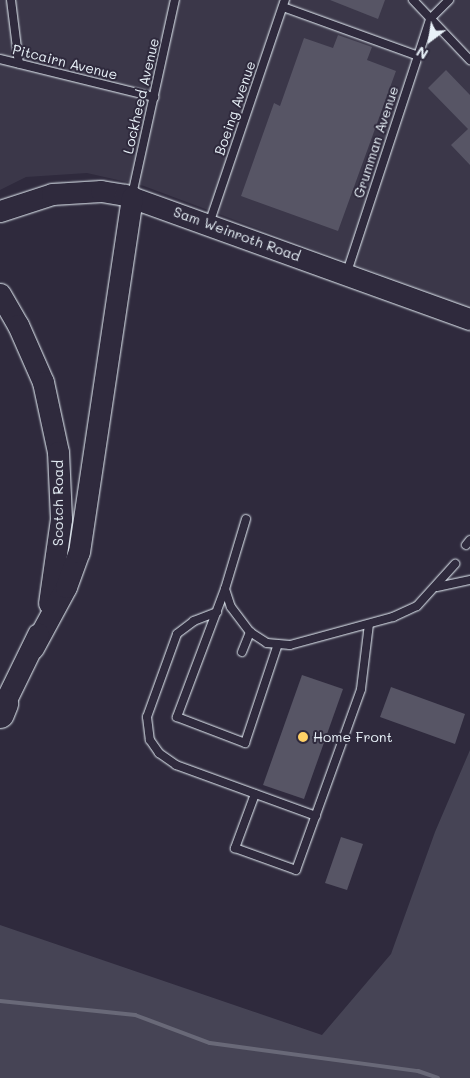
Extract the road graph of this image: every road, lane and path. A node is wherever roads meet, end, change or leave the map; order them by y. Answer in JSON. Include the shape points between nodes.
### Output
{"nodes":[{"id":1,"x":11,"y":0,"type":"edge"},
{"id":2,"x":176,"y":0,"type":"edge"},
{"id":3,"x":413,"y":0,"type":"edge"},
{"id":4,"x":449,"y":0,"type":"edge"},
{"id":5,"x":284,"y":3,"type":"edge"},
{"id":6,"x":430,"y":19,"type":"junction"},
{"id":7,"x":418,"y":56,"type":"junction"},
{"id":8,"x":0,"y":60,"type":"edge"},
{"id":9,"x":470,"y":60,"type":"edge"},
{"id":10,"x":19,"y":64,"type":"junction"},
{"id":11,"x":154,"y":97,"type":"junction"},
{"id":12,"x":132,"y":197,"type":"junction"},
{"id":13,"x":0,"y":211,"type":"edge"},
{"id":14,"x":209,"y":224,"type":"junction"},
{"id":15,"x":346,"y":274,"type":"junction"},
{"id":16,"x":0,"y":294,"type":"edge"},
{"id":17,"x":470,"y":319,"type":"edge"},
{"id":18,"x":246,"y":519,"type":"dead end"},
{"id":19,"x":455,"y":564,"type":"dead end"},
{"id":20,"x":470,"y":580,"type":"edge"},
{"id":21,"x":437,"y":587,"type":"junction"},
{"id":22,"x":225,"y":589,"type":"junction"},
{"id":23,"x":217,"y":612,"type":"junction"},
{"id":24,"x":369,"y":624,"type":"junction"},
{"id":25,"x":250,"y":632,"type":"junction"},
{"id":26,"x":278,"y":644,"type":"junction"},
{"id":27,"x":33,"y":648,"type":"junction"},
{"id":28,"x":242,"y":652,"type":"dead end"},
{"id":29,"x":2,"y":710,"type":"edge"},
{"id":30,"x":255,"y":794,"type":"junction"},
{"id":31,"x":316,"y":816,"type":"junction"}],
"edges":[{"from":1,"to":10,"type":"lane"},
{"from":2,"to":11,"type":"lane","name":"Lockheed Avenue"},
{"from":3,"to":6,"type":"lane"},
{"from":4,"to":6,"type":"lane"},
{"from":5,"to":7,"type":"lane"},
{"from":5,"to":14,"type":"lane","name":"Boeing Avenue"},
{"from":6,"to":7,"type":"lane","name":"Grumman Avenue"},
{"from":6,"to":9,"type":"lane"},
{"from":7,"to":15,"type":"lane","name":"Grumman Avenue"},
{"from":8,"to":10,"type":"lane","name":"Pitcairn Avenue"},
{"from":10,"to":11,"type":"lane","name":"Pitcairn Avenue"},
{"from":11,"to":12,"type":"lane","name":"Lockheed Avenue"},
{"from":12,"to":13,"type":"main road","name":"Sam Weinroth Road","via":[[101,191],[68,192],[29,199]]},
{"from":12,"to":14,"type":"main road","name":"Sam Weinroth Road"},
{"from":12,"to":27,"type":"main road","via":[[79,552],[66,587]]},
{"from":14,"to":15,"type":"main road","name":"Sam Weinroth Road"},
{"from":15,"to":17,"type":"main road","name":"Sam Weinroth Road"},
{"from":16,"to":27,"type":"main road","name":"Scotch Road","via":[[32,352],[43,382],[58,452],[61,520],[57,562],[51,594]]},
{"from":18,"to":22,"type":"lane"},
{"from":19,"to":21,"type":"lane"},
{"from":20,"to":21,"type":"lane"},
{"from":21,"to":24,"type":"lane","via":[[417,606]]},
{"from":22,"to":23,"type":"lane"},
{"from":22,"to":25,"type":"lane","via":[[231,607]]},
{"from":23,"to":26,"type":"lane","via":[[177,717],[245,743]]},
{"from":23,"to":30,"type":"lane","via":[[194,620],[177,634],[150,706],[148,734],[159,753],[170,761]]},
{"from":24,"to":26,"type":"lane","via":[[290,646]]},
{"from":24,"to":31,"type":"lane","via":[[360,689]]},
{"from":25,"to":26,"type":"lane","via":[[267,643]]},
{"from":25,"to":28,"type":"lane"},
{"from":27,"to":29,"type":"main road","name":"Scotch Road"},
{"from":30,"to":31,"type":"lane"},
{"from":30,"to":31,"type":"lane","via":[[235,848],[278,864],[296,870]]}]}
